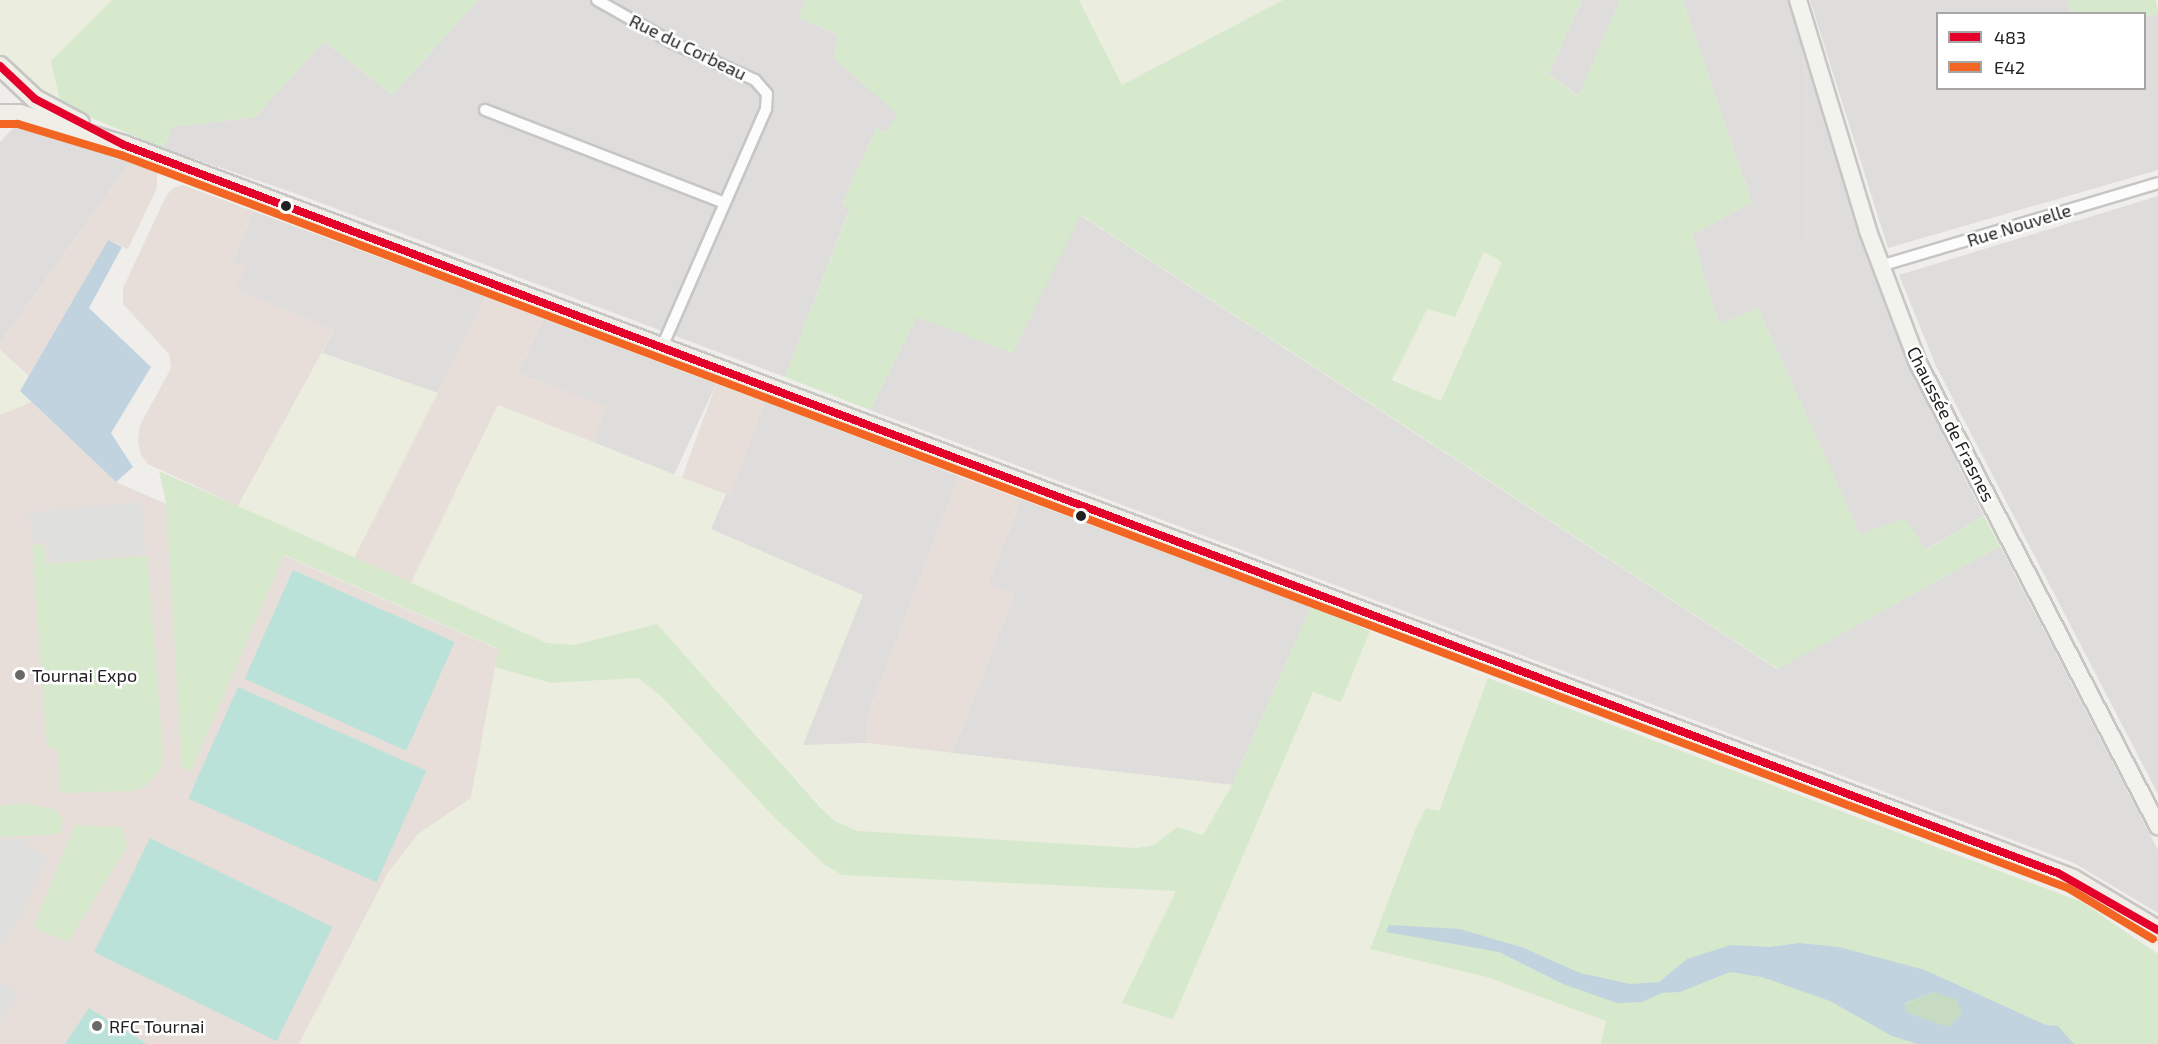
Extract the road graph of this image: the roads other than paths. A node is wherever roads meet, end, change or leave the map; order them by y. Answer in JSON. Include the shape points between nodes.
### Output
{"nodes":[{"id":1,"x":597,"y":0,"type":"edge"},
{"id":2,"x":1798,"y":0,"type":"edge"},
{"id":3,"x":0,"y":66,"type":"edge"},
{"id":4,"x":485,"y":110,"type":"dead end"},
{"id":5,"x":0,"y":114,"type":"edge"},
{"id":6,"x":124,"y":146,"type":"junction"},
{"id":7,"x":2158,"y":183,"type":"edge"},
{"id":8,"x":725,"y":203,"type":"junction"},
{"id":9,"x":1880,"y":266,"type":"junction"},
{"id":10,"x":662,"y":347,"type":"junction"},
{"id":11,"x":2158,"y":826,"type":"edge"},
{"id":12,"x":2158,"y":930,"type":"edge"}],
"edges":[{"from":1,"to":8,"type":"street","name":"Rue du Corbeau","via":[[673,43],[755,80],[767,94],[766,109]]},
{"from":2,"to":9,"type":"main road","name":"Chaussée de Frasnes"},
{"from":3,"to":6,"type":"main road","via":[[36,99]]},
{"from":4,"to":8,"type":"street"},
{"from":5,"to":6,"type":"main road","via":[[20,114]]},
{"from":6,"to":10,"type":"main road"},
{"from":7,"to":9,"type":"street","name":"Rue Nouvelle"},
{"from":8,"to":10,"type":"street","name":"Rue du Corbeau"},
{"from":9,"to":11,"type":"main road","name":"Chaussée de Frasnes","via":[[1918,363]]},
{"from":10,"to":12,"type":"main road","via":[[2058,873]]}]}
